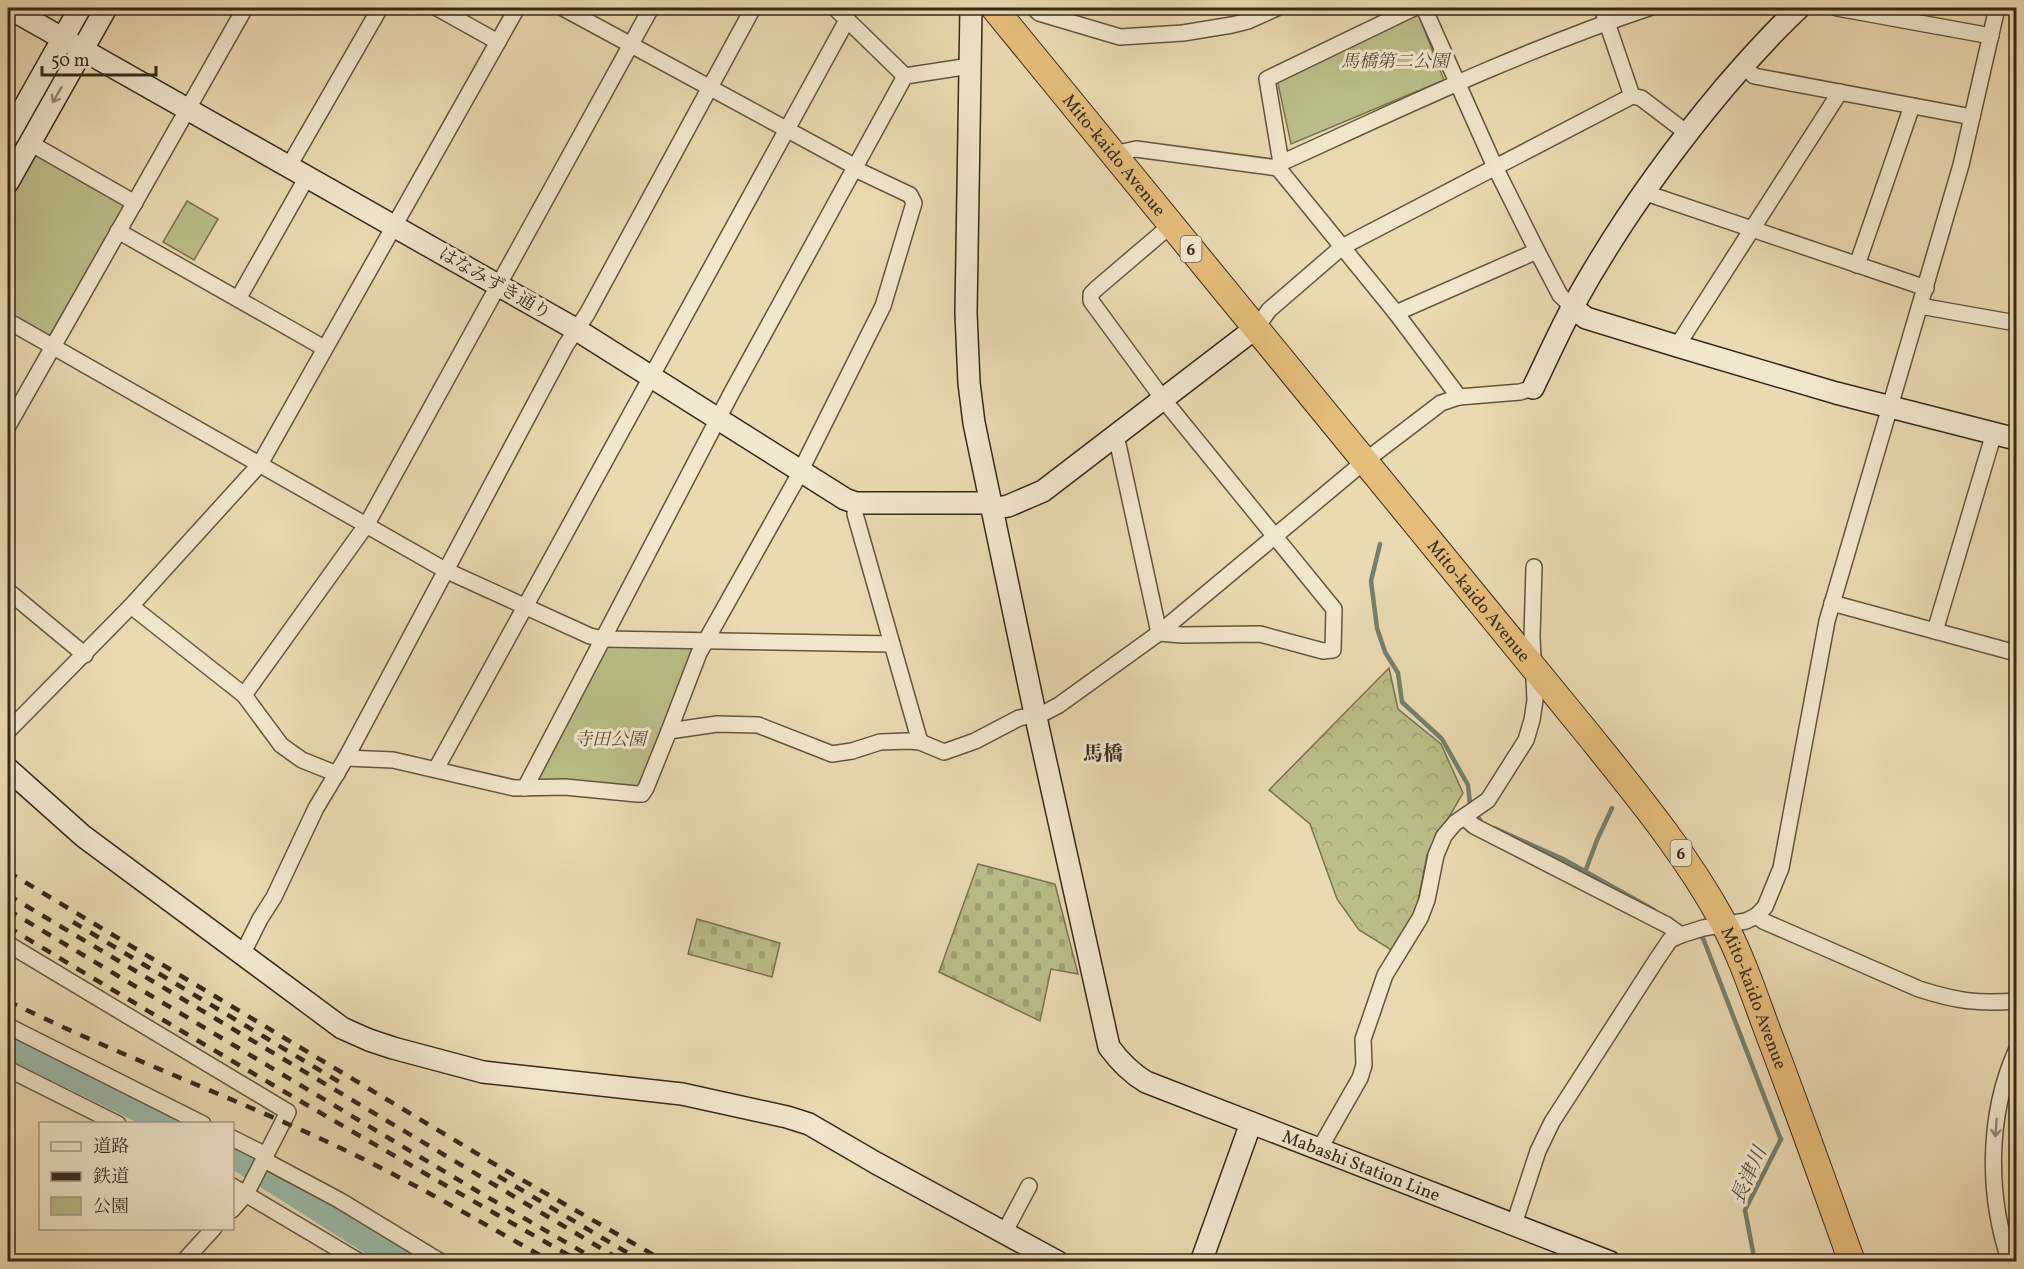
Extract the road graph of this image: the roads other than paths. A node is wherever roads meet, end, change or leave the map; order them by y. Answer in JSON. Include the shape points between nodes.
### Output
{"nodes":[{"id":1,"x":9,"y":8,"type":"edge"},
{"id":2,"x":80,"y":8,"type":"edge"},
{"id":3,"x":106,"y":8,"type":"edge"},
{"id":4,"x":245,"y":8,"type":"edge"},
{"id":5,"x":380,"y":8,"type":"edge"},
{"id":6,"x":437,"y":8,"type":"edge"},
{"id":7,"x":517,"y":8,"type":"edge"},
{"id":8,"x":563,"y":8,"type":"edge"},
{"id":9,"x":651,"y":8,"type":"edge"},
{"id":10,"x":753,"y":8,"type":"edge"},
{"id":11,"x":835,"y":8,"type":"edge"},
{"id":12,"x":971,"y":8,"type":"edge"},
{"id":13,"x":994,"y":8,"type":"edge"},
{"id":14,"x":1034,"y":8,"type":"edge"},
{"id":15,"x":1276,"y":8,"type":"edge"},
{"id":16,"x":1414,"y":8,"type":"edge"},
{"id":17,"x":1424,"y":8,"type":"edge"},
{"id":18,"x":1650,"y":8,"type":"edge"},
{"id":19,"x":1799,"y":8,"type":"edge"},
{"id":20,"x":1837,"y":8,"type":"edge"},
{"id":21,"x":1997,"y":8,"type":"edge"},
{"id":22,"x":1604,"y":15,"type":"edge"},
{"id":23,"x":847,"y":20,"type":"junction"},
{"id":24,"x":1991,"y":36,"type":"junction"},
{"id":25,"x":64,"y":37,"type":"junction"},
{"id":26,"x":498,"y":42,"type":"junction"},
{"id":27,"x":630,"y":45,"type":"junction"},
{"id":28,"x":83,"y":48,"type":"junction"},
{"id":29,"x":970,"y":66,"type":"junction"},
{"id":30,"x":1744,"y":66,"type":"junction"},
{"id":31,"x":904,"y":76,"type":"junction"},
{"id":32,"x":1458,"y":83,"type":"junction"},
{"id":33,"x":710,"y":88,"type":"junction"},
{"id":34,"x":1840,"y":92,"type":"junction"},
{"id":35,"x":1632,"y":96,"type":"junction"},
{"id":36,"x":1912,"y":106,"type":"junction"},
{"id":37,"x":188,"y":109,"type":"junction"},
{"id":38,"x":1972,"y":117,"type":"junction"},
{"id":39,"x":786,"y":131,"type":"junction"},
{"id":40,"x":1686,"y":133,"type":"junction"},
{"id":41,"x":8,"y":136,"type":"edge"},
{"id":42,"x":30,"y":143,"type":"junction"},
{"id":43,"x":1113,"y":154,"type":"junction"},
{"id":44,"x":1280,"y":165,"type":"junction"},
{"id":45,"x":1495,"y":167,"type":"junction"},
{"id":46,"x":855,"y":168,"type":"junction"},
{"id":47,"x":298,"y":172,"type":"junction"},
{"id":48,"x":8,"y":182,"type":"edge"},
{"id":49,"x":1643,"y":192,"type":"junction"},
{"id":50,"x":135,"y":203,"type":"junction"},
{"id":51,"x":393,"y":225,"type":"junction"},
{"id":52,"x":1171,"y":225,"type":"junction"},
{"id":53,"x":1753,"y":229,"type":"junction"},
{"id":54,"x":118,"y":231,"type":"junction"},
{"id":55,"x":1342,"y":247,"type":"junction"},
{"id":56,"x":1537,"y":250,"type":"junction"},
{"id":57,"x":1857,"y":265,"type":"junction"},
{"id":58,"x":500,"y":285,"type":"junction"},
{"id":59,"x":1926,"y":288,"type":"junction"},
{"id":60,"x":238,"y":299,"type":"junction"},
{"id":61,"x":1920,"y":306,"type":"junction"},
{"id":62,"x":1572,"y":307,"type":"junction"},
{"id":63,"x":1396,"y":313,"type":"junction"},
{"id":64,"x":8,"y":321,"type":"edge"},
{"id":65,"x":2016,"y":322,"type":"edge"},
{"id":66,"x":1257,"y":327,"type":"junction"},
{"id":67,"x":577,"y":330,"type":"junction"},
{"id":68,"x":1677,"y":346,"type":"junction"},
{"id":69,"x":52,"y":347,"type":"junction"},
{"id":70,"x":324,"y":348,"type":"junction"},
{"id":71,"x":651,"y":376,"type":"junction"},
{"id":72,"x":1533,"y":388,"type":"joint"},
{"id":73,"x":1460,"y":397,"type":"junction"},
{"id":74,"x":1163,"y":399,"type":"junction"},
{"id":75,"x":1890,"y":406,"type":"junction"},
{"id":76,"x":718,"y":418,"type":"junction"},
{"id":77,"x":8,"y":426,"type":"edge"},
{"id":78,"x":1994,"y":433,"type":"junction"},
{"id":79,"x":1116,"y":435,"type":"junction"},
{"id":80,"x":2016,"y":439,"type":"edge"},
{"id":81,"x":1365,"y":461,"type":"junction"},
{"id":82,"x":260,"y":464,"type":"junction"},
{"id":83,"x":801,"y":471,"type":"junction"},
{"id":84,"x":856,"y":503,"type":"junction"},
{"id":85,"x":990,"y":506,"type":"junction"},
{"id":86,"x":367,"y":524,"type":"junction"},
{"id":87,"x":1274,"y":536,"type":"junction"},
{"id":88,"x":1534,"y":567,"type":"dead end"},
{"id":89,"x":445,"y":570,"type":"junction"},
{"id":90,"x":8,"y":591,"type":"edge"},
{"id":91,"x":1832,"y":603,"type":"junction"},
{"id":92,"x":131,"y":606,"type":"junction"},
{"id":93,"x":525,"y":607,"type":"junction"},
{"id":94,"x":1935,"y":632,"type":"junction"},
{"id":95,"x":1159,"y":633,"type":"junction"},
{"id":96,"x":603,"y":639,"type":"junction"},
{"id":97,"x":708,"y":640,"type":"junction"},
{"id":98,"x":892,"y":644,"type":"junction"},
{"id":99,"x":2016,"y":652,"type":"edge"},
{"id":100,"x":85,"y":655,"type":"junction"},
{"id":101,"x":1533,"y":666,"type":"junction"},
{"id":102,"x":244,"y":695,"type":"junction"},
{"id":103,"x":1036,"y":715,"type":"junction"},
{"id":104,"x":8,"y":731,"type":"edge"},
{"id":105,"x":669,"y":731,"type":"junction"},
{"id":106,"x":920,"y":742,"type":"junction"},
{"id":107,"x":346,"y":758,"type":"junction"},
{"id":108,"x":8,"y":769,"type":"edge"},
{"id":109,"x":436,"y":769,"type":"junction"},
{"id":110,"x":337,"y":774,"type":"junction"},
{"id":111,"x":525,"y":788,"type":"junction"},
{"id":112,"x":1470,"y":813,"type":"junction"},
{"id":113,"x":1756,"y":916,"type":"junction"},
{"id":114,"x":1712,"y":926,"type":"junction"},
{"id":115,"x":1683,"y":935,"type":"junction"},
{"id":116,"x":8,"y":944,"type":"edge"},
{"id":117,"x":243,"y":953,"type":"junction"},
{"id":118,"x":2016,"y":1001,"type":"edge"},
{"id":119,"x":8,"y":1026,"type":"edge"},
{"id":120,"x":2016,"y":1051,"type":"edge"},
{"id":121,"x":8,"y":1069,"type":"edge"},
{"id":122,"x":2012,"y":1079,"type":"edge"},
{"id":123,"x":114,"y":1122,"type":"edge"},
{"id":124,"x":199,"y":1122,"type":"edge"},
{"id":125,"x":1251,"y":1123,"type":"junction"},
{"id":126,"x":234,"y":1139,"type":"edge"},
{"id":127,"x":1320,"y":1148,"type":"junction"},
{"id":128,"x":265,"y":1157,"type":"junction"},
{"id":129,"x":1029,"y":1186,"type":"dead end"},
{"id":130,"x":243,"y":1189,"type":"edge"},
{"id":131,"x":234,"y":1206,"type":"edge"},
{"id":132,"x":1514,"y":1224,"type":"junction"},
{"id":133,"x":212,"y":1230,"type":"edge"},
{"id":134,"x":1004,"y":1233,"type":"junction"},
{"id":135,"x":2009,"y":1238,"type":"edge"},
{"id":136,"x":183,"y":1262,"type":"edge"},
{"id":137,"x":360,"y":1262,"type":"edge"},
{"id":138,"x":441,"y":1262,"type":"edge"},
{"id":139,"x":1058,"y":1262,"type":"edge"},
{"id":140,"x":1201,"y":1262,"type":"edge"},
{"id":141,"x":1610,"y":1262,"type":"edge"},
{"id":142,"x":1852,"y":1262,"type":"edge"},
{"id":143,"x":2010,"y":1262,"type":"edge"}],
"edges":[{"from":1,"to":25,"type":"street","name":"はなみずき通り"},
{"from":2,"to":25,"type":"street"},
{"from":3,"to":28,"type":"street"},
{"from":4,"to":37,"type":"street"},
{"from":5,"to":47,"type":"street"},
{"from":6,"to":26,"type":"street"},
{"from":7,"to":26,"type":"street"},
{"from":8,"to":27,"type":"street"},
{"from":9,"to":27,"type":"street"},
{"from":10,"to":33,"type":"street"},
{"from":11,"to":23,"type":"street"},
{"from":12,"to":29,"type":"street","name":"Mabashi Station Line"},
{"from":13,"to":43,"type":"highway","name":"Mito-kaido Avenue","number":"6"},
{"from":14,"to":15,"type":"street","via":[[1039,13],[1120,37],[1232,25]]},
{"from":16,"to":44,"type":"street","via":[[1267,79]]},
{"from":17,"to":32,"type":"street"},
{"from":18,"to":22,"type":"street"},
{"from":19,"to":30,"type":"street"},
{"from":20,"to":24,"type":"street"},
{"from":21,"to":24,"type":"street"},
{"from":22,"to":32,"type":"street"},
{"from":22,"to":35,"type":"street"},
{"from":23,"to":31,"type":"street"},
{"from":23,"to":39,"type":"street"},
{"from":24,"to":38,"type":"street"},
{"from":25,"to":28,"type":"street","name":"はなみずき通り"},
{"from":25,"to":41,"type":"street"},
{"from":26,"to":51,"type":"street"},
{"from":27,"to":33,"type":"street"},
{"from":27,"to":58,"type":"street"},
{"from":28,"to":37,"type":"street","name":"はなみずき通り"},
{"from":28,"to":42,"type":"street","one_way":true},
{"from":29,"to":31,"type":"street"},
{"from":29,"to":85,"type":"street","name":"Mabashi Station Line","via":[[968,352],[974,423]]},
{"from":30,"to":34,"type":"street","via":[[1754,76]]},
{"from":30,"to":40,"type":"street"},
{"from":31,"to":46,"type":"street"},
{"from":32,"to":44,"type":"street"},
{"from":32,"to":45,"type":"street"},
{"from":33,"to":39,"type":"street"},
{"from":33,"to":67,"type":"street"},
{"from":34,"to":36,"type":"street"},
{"from":34,"to":53,"type":"street"},
{"from":35,"to":40,"type":"street","via":[[1641,98]]},
{"from":35,"to":45,"type":"street"},
{"from":36,"to":38,"type":"street"},
{"from":36,"to":57,"type":"street"},
{"from":37,"to":47,"type":"street","name":"はなみずき通り"},
{"from":37,"to":50,"type":"street"},
{"from":38,"to":59,"type":"street"},
{"from":39,"to":46,"type":"street"},
{"from":39,"to":71,"type":"street"},
{"from":40,"to":49,"type":"street"},
{"from":42,"to":48,"type":"street"},
{"from":42,"to":50,"type":"street"},
{"from":43,"to":44,"type":"street","via":[[1136,149]]},
{"from":43,"to":52,"type":"highway","name":"Mito-kaido Avenue","number":"6"},
{"from":44,"to":55,"type":"street"},
{"from":45,"to":55,"type":"street"},
{"from":45,"to":56,"type":"street"},
{"from":46,"to":76,"type":"street"},
{"from":46,"to":83,"type":"street","via":[[910,195],[914,203],[883,306]]},
{"from":47,"to":51,"type":"street","name":"はなみずき通り"},
{"from":47,"to":60,"type":"street"},
{"from":49,"to":53,"type":"street"},
{"from":49,"to":62,"type":"street"},
{"from":50,"to":54,"type":"street"},
{"from":51,"to":58,"type":"street","name":"はなみずき通り"},
{"from":51,"to":70,"type":"street"},
{"from":52,"to":66,"type":"highway","name":"Mito-kaido Avenue","number":"6"},
{"from":52,"to":74,"type":"street","via":[[1091,294],[1091,301]]},
{"from":53,"to":57,"type":"street"},
{"from":53,"to":68,"type":"street"},
{"from":54,"to":60,"type":"street"},
{"from":54,"to":69,"type":"street"},
{"from":55,"to":63,"type":"street"},
{"from":55,"to":66,"type":"street","via":[[1269,310]]},
{"from":56,"to":62,"type":"street","via":[[1560,295]]},
{"from":56,"to":63,"type":"street"},
{"from":57,"to":59,"type":"street"},
{"from":58,"to":67,"type":"street","name":"はなみずき通り"},
{"from":58,"to":86,"type":"street"},
{"from":59,"to":61,"type":"street"},
{"from":60,"to":70,"type":"street"},
{"from":61,"to":65,"type":"street"},
{"from":61,"to":75,"type":"street"},
{"from":62,"to":68,"type":"street","via":[[1586,318]]},
{"from":62,"to":72,"type":"street"},
{"from":63,"to":73,"type":"street"},
{"from":64,"to":69,"type":"street"},
{"from":66,"to":74,"type":"street","name":"はなみずき通り"},
{"from":66,"to":81,"type":"highway","name":"Mito-kaido Avenue","number":"6"},
{"from":67,"to":71,"type":"street","name":"はなみずき通り"},
{"from":67,"to":89,"type":"street"},
{"from":68,"to":75,"type":"street"},
{"from":69,"to":77,"type":"street"},
{"from":69,"to":82,"type":"street"},
{"from":70,"to":82,"type":"street"},
{"from":71,"to":76,"type":"street","name":"はなみずき通り"},
{"from":71,"to":93,"type":"street"},
{"from":72,"to":73,"type":"street"},
{"from":73,"to":81,"type":"street","via":[[1441,403]]},
{"from":74,"to":79,"type":"street","name":"はなみずき通り"},
{"from":74,"to":87,"type":"street"},
{"from":75,"to":78,"type":"street"},
{"from":75,"to":91,"type":"street"},
{"from":76,"to":83,"type":"street","name":"はなみずき通り"},
{"from":76,"to":96,"type":"street"},
{"from":78,"to":80,"type":"street"},
{"from":78,"to":94,"type":"street"},
{"from":79,"to":85,"type":"street","name":"はなみずき通り","via":[[1043,491],[1008,506]]},
{"from":79,"to":95,"type":"street"},
{"from":81,"to":87,"type":"street"},
{"from":81,"to":101,"type":"highway","name":"Mito-kaido Avenue","number":"6"},
{"from":82,"to":86,"type":"street"},
{"from":82,"to":92,"type":"street"},
{"from":83,"to":84,"type":"street","name":"はなみずき通り"},
{"from":83,"to":97,"type":"street"},
{"from":84,"to":85,"type":"street","name":"はなみずき通り"},
{"from":84,"to":98,"type":"street","via":[[855,514]]},
{"from":85,"to":103,"type":"street","name":"Mabashi Station Line"},
{"from":86,"to":89,"type":"street"},
{"from":86,"to":102,"type":"street"},
{"from":87,"to":95,"type":"street"},
{"from":87,"to":95,"type":"street","via":[[1334,609],[1334,650],[1323,651],[1260,634]]},
{"from":88,"to":101,"type":"street"},
{"from":89,"to":93,"type":"street"},
{"from":89,"to":107,"type":"street"},
{"from":90,"to":100,"type":"street"},
{"from":91,"to":94,"type":"street"},
{"from":91,"to":113,"type":"street","via":[[1781,868]]},
{"from":92,"to":100,"type":"street"},
{"from":92,"to":102,"type":"street"},
{"from":93,"to":96,"type":"street"},
{"from":93,"to":109,"type":"street"},
{"from":94,"to":99,"type":"street"},
{"from":95,"to":103,"type":"street","via":[[1059,705]]},
{"from":96,"to":97,"type":"street"},
{"from":96,"to":111,"type":"street"},
{"from":97,"to":98,"type":"street"},
{"from":97,"to":105,"type":"street","via":[[699,653]]},
{"from":98,"to":106,"type":"street"},
{"from":100,"to":104,"type":"street"},
{"from":101,"to":112,"type":"street","via":[[1534,700],[1526,740],[1488,800]]},
{"from":101,"to":114,"type":"highway","name":"Mito-kaido Avenue","number":"6","via":[[1664,829],[1704,889]]},
{"from":102,"to":110,"type":"street","via":[[282,746],[302,760]]},
{"from":103,"to":106,"type":"street","via":[[1019,718],[944,752]]},
{"from":103,"to":125,"type":"street","name":"Mabashi Station Line","via":[[1109,1047],[1119,1061],[1146,1082]]},
{"from":105,"to":106,"type":"street","via":[[717,724],[758,724],[832,754],[880,742]]},
{"from":105,"to":111,"type":"street","via":[[642,794],[565,787]]},
{"from":107,"to":109,"type":"street","via":[[393,760]]},
{"from":107,"to":110,"type":"street"},
{"from":108,"to":117,"type":"street","via":[[83,836]]},
{"from":109,"to":111,"type":"street"},
{"from":110,"to":117,"type":"street"},
{"from":112,"to":115,"type":"street","via":[[1474,826]]},
{"from":112,"to":127,"type":"street","via":[[1444,836],[1420,918],[1382,985],[1363,1039],[1360,1078]]},
{"from":113,"to":114,"type":"street"},
{"from":113,"to":118,"type":"street","via":[[1943,998],[1972,1003]]},
{"from":114,"to":115,"type":"street"},
{"from":114,"to":142,"type":"highway","name":"Mito-kaido Avenue","number":"6","via":[[1772,1041]]},
{"from":115,"to":132,"type":"street","via":[[1670,940],[1552,1122]]},
{"from":116,"to":128,"type":"street","via":[[288,1112]]},
{"from":117,"to":134,"type":"street","via":[[342,1028],[369,1040],[483,1072],[682,1094],[787,1117],[826,1133]]},
{"from":119,"to":124,"type":"street"},
{"from":120,"to":122,"type":"street"},
{"from":121,"to":123,"type":"street"},
{"from":122,"to":135,"type":"street","one_way":true,"via":[[1998,1108],[1994,1156],[1996,1206]]},
{"from":125,"to":127,"type":"street","name":"Mabashi Station Line"},
{"from":125,"to":140,"type":"street"},
{"from":126,"to":128,"type":"street"},
{"from":127,"to":132,"type":"street","name":"Mabashi Station Line"},
{"from":128,"to":130,"type":"street"},
{"from":128,"to":138,"type":"street"},
{"from":129,"to":134,"type":"street"},
{"from":130,"to":131,"type":"street"},
{"from":130,"to":137,"type":"street"},
{"from":132,"to":141,"type":"street","name":"Mabashi Station Line"},
{"from":133,"to":136,"type":"street"},
{"from":134,"to":139,"type":"street"},
{"from":135,"to":143,"type":"street"}]}
